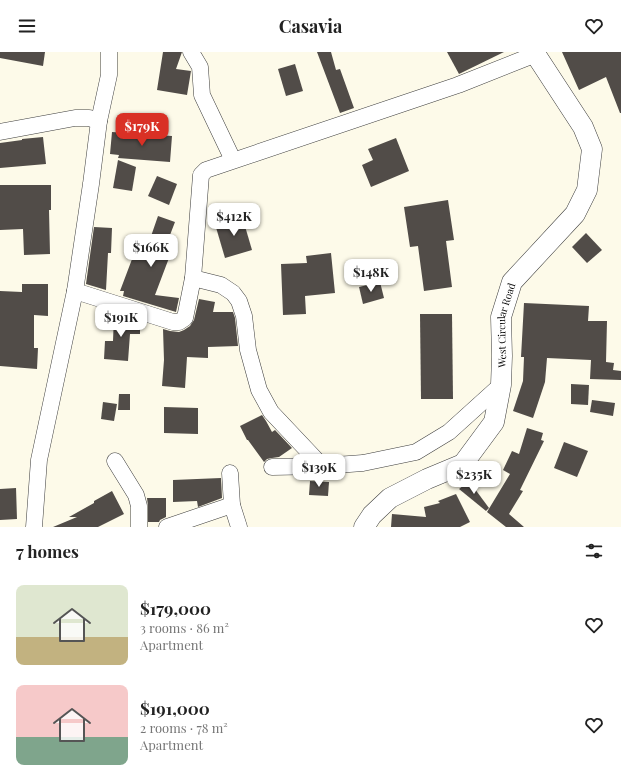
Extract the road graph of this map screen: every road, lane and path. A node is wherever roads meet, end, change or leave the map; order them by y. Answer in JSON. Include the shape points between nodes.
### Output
{"nodes":[{"id":1,"x":109,"y":52,"type":"edge"},
{"id":2,"x":191,"y":52,"type":"edge"},
{"id":3,"x":535,"y":53,"type":"edge"},
{"id":4,"x":99,"y":121,"type":"junction"},
{"id":5,"x":0,"y":132,"type":"edge"},
{"id":6,"x":233,"y":160,"type":"junction"},
{"id":7,"x":193,"y":278,"type":"junction"},
{"id":8,"x":74,"y":291,"type":"junction"},
{"id":9,"x":501,"y":385,"type":"junction"},
{"id":10,"x":115,"y":461,"type":"dead end"},
{"id":11,"x":322,"y":466,"type":"junction"},
{"id":12,"x":272,"y":467,"type":"dead end"},
{"id":13,"x":230,"y":473,"type":"dead end"},
{"id":14,"x":232,"y":505,"type":"junction"},
{"id":15,"x":34,"y":527,"type":"edge"},
{"id":16,"x":139,"y":527,"type":"edge"},
{"id":17,"x":168,"y":527,"type":"edge"},
{"id":18,"x":239,"y":527,"type":"edge"},
{"id":19,"x":364,"y":527,"type":"edge"}],
"edges":[{"from":1,"to":4,"type":"street","via":[[109,75]]},
{"from":2,"to":6,"type":"street","via":[[200,67],[202,95]]},
{"from":3,"to":6,"type":"street","via":[[458,85]]},
{"from":3,"to":9,"type":"street","name":"West Circular Road","via":[[583,126],[592,149],[587,190],[575,214],[512,282],[501,317]]},
{"from":4,"to":5,"type":"street","via":[[75,118]]},
{"from":4,"to":8,"type":"street"},
{"from":6,"to":7,"type":"street","via":[[201,174]]},
{"from":7,"to":8,"type":"street","via":[[185,318],[179,322]]},
{"from":7,"to":11,"type":"street","via":[[221,285],[239,301],[259,390],[271,412]]},
{"from":8,"to":15,"type":"street","via":[[38,460]]},
{"from":9,"to":11,"type":"street","via":[[449,432],[416,452],[363,463]]},
{"from":9,"to":19,"type":"street","name":"West Circular Road","via":[[494,422],[463,464],[390,498],[372,515]]},
{"from":10,"to":16,"type":"street","via":[[136,495]]},
{"from":11,"to":12,"type":"street"},
{"from":13,"to":14,"type":"street"},
{"from":14,"to":17,"type":"street"},
{"from":14,"to":18,"type":"street"}]}
